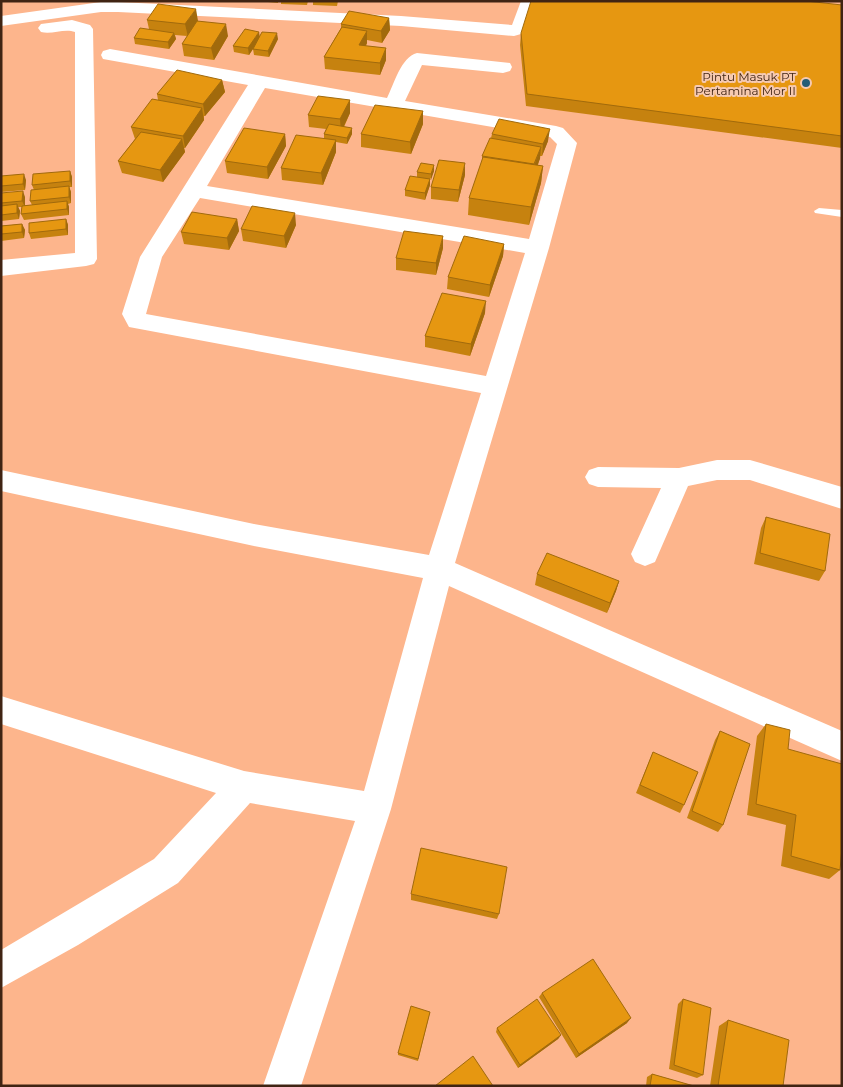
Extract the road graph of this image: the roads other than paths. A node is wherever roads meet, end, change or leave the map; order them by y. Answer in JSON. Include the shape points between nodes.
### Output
{"nodes":[{"id":1,"x":530,"y":1,"type":"edge"},
{"id":2,"x":101,"y":4,"type":"edge"},
{"id":3,"x":1,"y":21,"type":"edge"},
{"id":4,"x":1,"y":33,"type":"edge"},
{"id":5,"x":110,"y":55,"type":"dead end"},
{"id":6,"x":503,"y":67,"type":"dead end"},
{"id":7,"x":260,"y":80,"type":"junction"},
{"id":8,"x":393,"y":105,"type":"junction"},
{"id":9,"x":194,"y":190,"type":"junction"},
{"id":10,"x":819,"y":211,"type":"dead end"},
{"id":11,"x":842,"y":214,"type":"edge"},
{"id":12,"x":538,"y":248,"type":"junction"},
{"id":13,"x":1,"y":268,"type":"edge"},
{"id":14,"x":495,"y":387,"type":"junction"},
{"id":15,"x":598,"y":477,"type":"dead end"},
{"id":16,"x":679,"y":478,"type":"junction"},
{"id":17,"x":1,"y":480,"type":"edge"},
{"id":18,"x":842,"y":498,"type":"edge"},
{"id":19,"x":645,"y":554,"type":"dead end"},
{"id":20,"x":439,"y":569,"type":"junction"},
{"id":21,"x":1,"y":710,"type":"edge"},
{"id":22,"x":842,"y":746,"type":"edge"},
{"id":23,"x":244,"y":786,"type":"junction"},
{"id":24,"x":375,"y":809,"type":"junction"},
{"id":25,"x":1,"y":970,"type":"edge"},
{"id":26,"x":282,"y":1086,"type":"edge"}],
"edges":[{"from":1,"to":2,"type":"street","via":[[522,28],[514,32],[401,21]]},
{"from":2,"to":3,"type":"street"},
{"from":4,"to":13,"type":"street","via":[[72,25],[84,29],[86,259]]},
{"from":5,"to":7,"type":"street"},
{"from":6,"to":8,"type":"street","via":[[417,59]]},
{"from":7,"to":8,"type":"street"},
{"from":7,"to":9,"type":"street"},
{"from":8,"to":12,"type":"street","via":[[556,132],[562,136],[567,142]]},
{"from":9,"to":12,"type":"street"},
{"from":9,"to":14,"type":"street","via":[[152,257],[134,314],[137,321]]},
{"from":10,"to":11,"type":"lane"},
{"from":12,"to":14,"type":"street"},
{"from":14,"to":20,"type":"street"},
{"from":15,"to":16,"type":"street"},
{"from":16,"to":18,"type":"street","via":[[717,470],[750,470]]},
{"from":16,"to":19,"type":"street"},
{"from":17,"to":20,"type":"street","via":[[254,535]]},
{"from":20,"to":22,"type":"street"},
{"from":20,"to":24,"type":"street"},
{"from":21,"to":23,"type":"street"},
{"from":23,"to":24,"type":"street"},
{"from":23,"to":25,"type":"street","via":[[166,872]]},
{"from":24,"to":26,"type":"street"}]}
